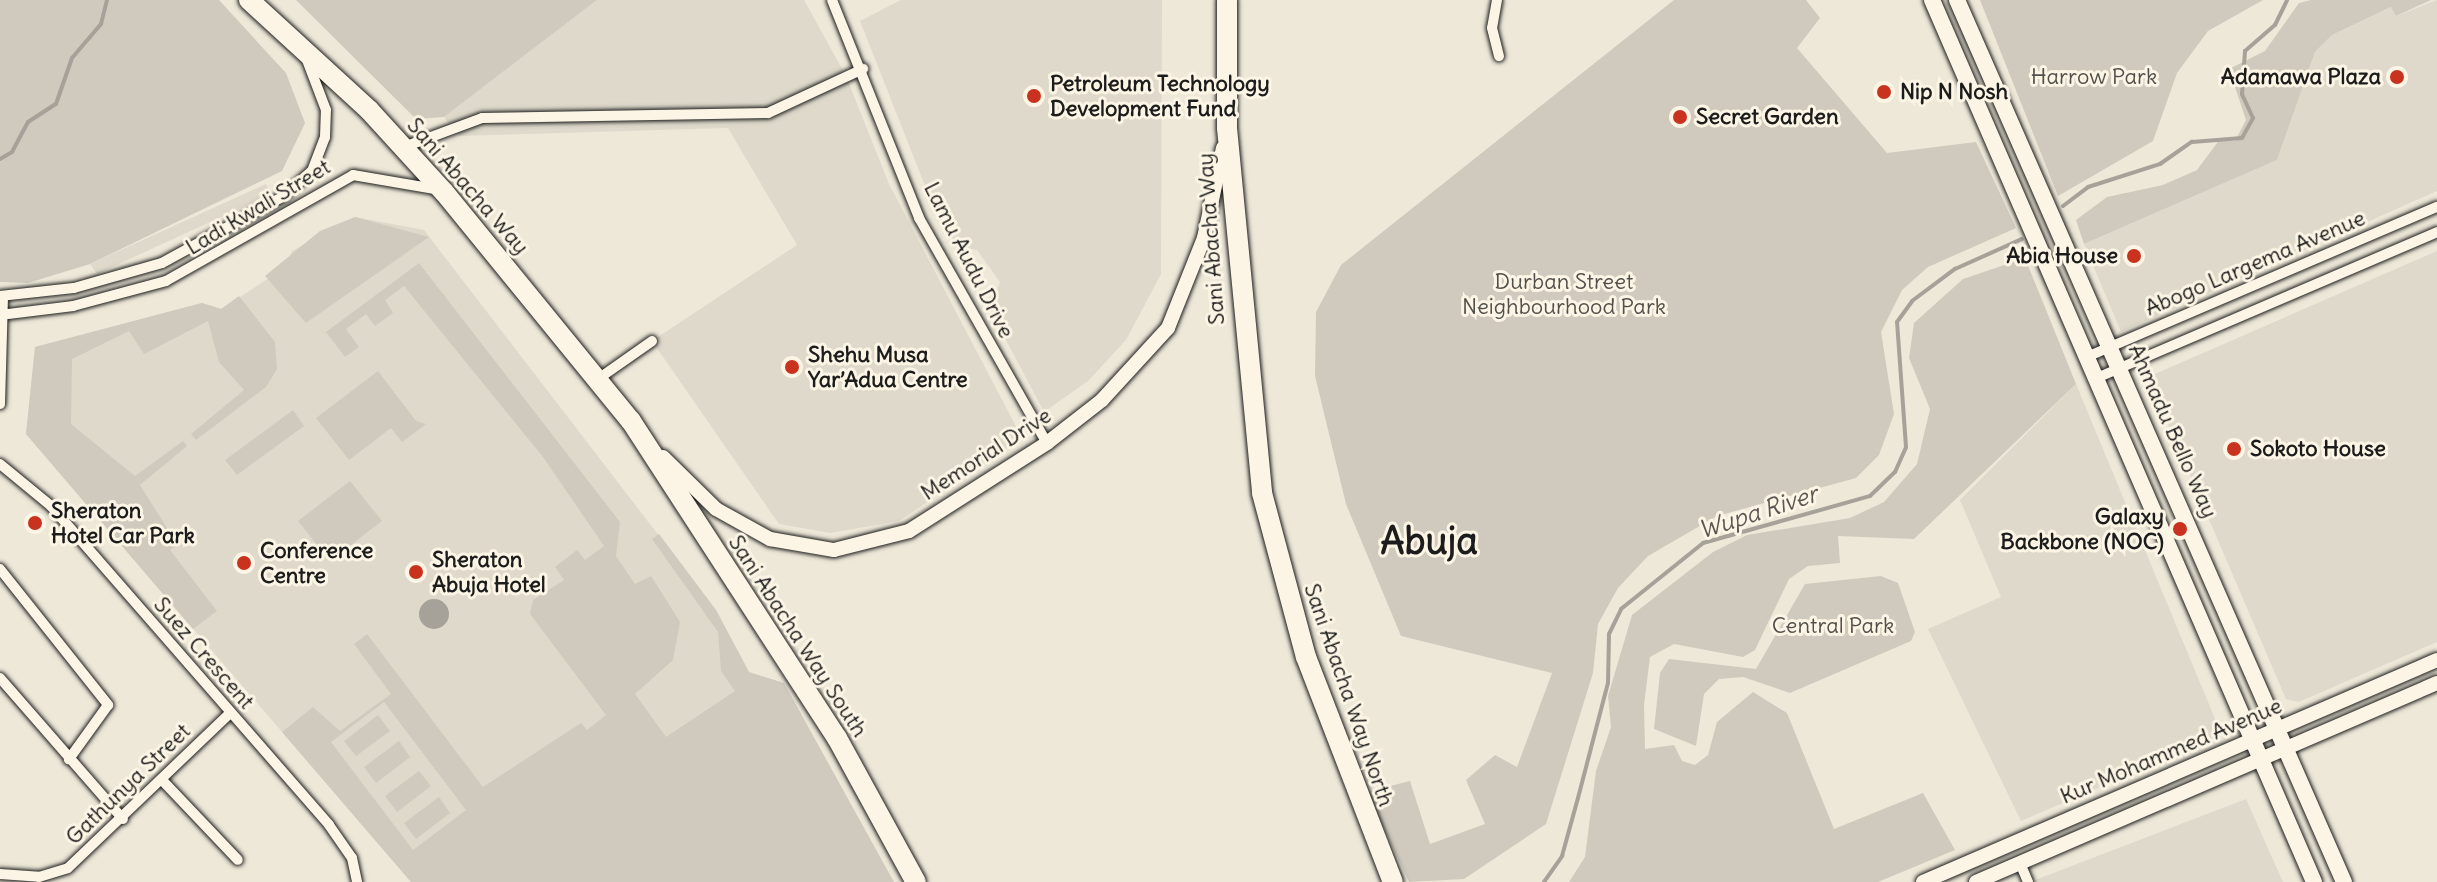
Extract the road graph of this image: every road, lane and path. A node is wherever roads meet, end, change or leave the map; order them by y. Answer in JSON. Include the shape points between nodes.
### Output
{"nodes":[{"id":1,"x":832,"y":0,"type":"edge"},
{"id":2,"x":1227,"y":0,"type":"edge"},
{"id":3,"x":1497,"y":0,"type":"edge"},
{"id":4,"x":1932,"y":0,"type":"edge"},
{"id":5,"x":1957,"y":0,"type":"edge"},
{"id":6,"x":255,"y":5,"type":"edge"},
{"id":7,"x":298,"y":44,"type":"junction"},
{"id":8,"x":1499,"y":56,"type":"dead end"},
{"id":9,"x":863,"y":69,"type":"junction"},
{"id":10,"x":1227,"y":128,"type":"junction"},
{"id":11,"x":404,"y":147,"type":"junction"},
{"id":12,"x":444,"y":192,"type":"junction"},
{"id":13,"x":2437,"y":207,"type":"edge"},
{"id":14,"x":2437,"y":232,"type":"edge"},
{"id":15,"x":2,"y":296,"type":"edge"},
{"id":16,"x":2,"y":315,"type":"edge"},
{"id":17,"x":652,"y":341,"type":"dead end"},
{"id":18,"x":2112,"y":346,"type":"junction"},
{"id":19,"x":2089,"y":356,"type":"junction"},
{"id":20,"x":2121,"y":367,"type":"junction"},
{"id":21,"x":2099,"y":377,"type":"junction"},
{"id":22,"x":1246,"y":378,"type":"joint"},
{"id":23,"x":598,"y":379,"type":"junction"},
{"id":24,"x":0,"y":404,"type":"edge"},
{"id":25,"x":631,"y":421,"type":"junction"},
{"id":26,"x":1047,"y":443,"type":"junction"},
{"id":27,"x":0,"y":464,"type":"edge"},
{"id":28,"x":0,"y":569,"type":"edge"},
{"id":29,"x":2437,"y":660,"type":"edge"},
{"id":30,"x":0,"y":678,"type":"edge"},
{"id":31,"x":2437,"y":683,"type":"edge"},
{"id":32,"x":229,"y":714,"type":"junction"},
{"id":33,"x":2278,"y":728,"type":"junction"},
{"id":34,"x":2255,"y":738,"type":"junction"},
{"id":35,"x":2287,"y":748,"type":"junction"},
{"id":36,"x":2264,"y":758,"type":"junction"},
{"id":37,"x":69,"y":759,"type":"junction"},
{"id":38,"x":162,"y":780,"type":"junction"},
{"id":39,"x":123,"y":819,"type":"junction"},
{"id":40,"x":238,"y":860,"type":"dead end"},
{"id":41,"x":2020,"y":863,"type":"junction"},
{"id":42,"x":0,"y":874,"type":"edge"},
{"id":43,"x":1927,"y":880,"type":"edge"},
{"id":44,"x":357,"y":882,"type":"edge"},
{"id":45,"x":916,"y":882,"type":"edge"},
{"id":46,"x":1393,"y":882,"type":"edge"},
{"id":47,"x":1976,"y":882,"type":"edge"},
{"id":48,"x":2028,"y":882,"type":"edge"},
{"id":49,"x":2314,"y":882,"type":"edge"},
{"id":50,"x":2344,"y":882,"type":"edge"}],
"edges":[{"from":1,"to":9,"type":"street","name":"Lamu Audu Drive"},
{"from":2,"to":10,"type":"highway","name":"Sani Abacha Way"},
{"from":3,"to":8,"type":"street","via":[[1492,28]]},
{"from":4,"to":19,"type":"main road","name":"Ahmadu Bello Way"},
{"from":5,"to":18,"type":"main road","name":"Ahmadu Bello Way"},
{"from":6,"to":7,"type":"highway","name":"Sani Abacha Way"},
{"from":7,"to":11,"type":"highway","name":"Sani Abacha Way"},
{"from":7,"to":15,"type":"street","name":"Ladi Kwali Street","via":[[326,110],[322,150],[304,179],[226,232],[162,263],[74,288]]},
{"from":9,"to":11,"type":"street","via":[[768,113],[482,118]]},
{"from":9,"to":26,"type":"street","name":"Lamu Audu Drive","via":[[919,218]]},
{"from":10,"to":22,"type":"highway","name":"Sani Abacha Way"},
{"from":10,"to":26,"type":"street","name":"Memorial Drive","via":[[1204,238],[1168,328],[1102,400]]},
{"from":11,"to":12,"type":"highway","name":"Sani Abacha Way"},
{"from":12,"to":16,"type":"street","name":"Ladi Kwali Street","via":[[353,175],[166,281],[101,301]]},
{"from":12,"to":23,"type":"highway","name":"Sani Abacha Way"},
{"from":13,"to":18,"type":"street","name":"Abogo Largema Avenue"},
{"from":14,"to":20,"type":"street","name":"Abogo Largema Avenue"},
{"from":15,"to":16,"type":"street"},
{"from":16,"to":24,"type":"street"},
{"from":17,"to":23,"type":"street"},
{"from":18,"to":19,"type":"street","name":"Abogo Largema Avenue"},
{"from":18,"to":20,"type":"main road","name":"Ahmadu Bello Way"},
{"from":19,"to":21,"type":"main road","name":"Ahmadu Bello Way"},
{"from":20,"to":21,"type":"street","name":"Abogo Largema Avenue"},
{"from":20,"to":33,"type":"main road","name":"Ahmadu Bello Way"},
{"from":21,"to":34,"type":"main road","name":"Ahmadu Bello Way"},
{"from":22,"to":46,"type":"highway","name":"Sani Abacha Way North","via":[[1262,493],[1287,593]]},
{"from":23,"to":25,"type":"highway","name":"Sani Abacha Way"},
{"from":25,"to":26,"type":"street","name":"Memorial Drive","via":[[679,474],[746,529],[834,550],[909,531]]},
{"from":25,"to":45,"type":"highway","name":"Sani Abacha Way South","via":[[837,738]]},
{"from":27,"to":32,"type":"street","name":"Suez Crescent","via":[[51,506]]},
{"from":28,"to":37,"type":"street","via":[[108,705]]},
{"from":29,"to":33,"type":"street","name":"Kur Mohammed Avenue"},
{"from":30,"to":37,"type":"street"},
{"from":31,"to":35,"type":"street","name":"Kur Mohammed Avenue"},
{"from":32,"to":38,"type":"street","name":"Gathunya Street"},
{"from":32,"to":44,"type":"street","name":"Suez Crescent","via":[[329,825],[352,858]]},
{"from":33,"to":34,"type":"street","name":"Kur Mohammed Avenue"},
{"from":33,"to":35,"type":"main road","name":"Ahmadu Bello Way"},
{"from":34,"to":36,"type":"main road","name":"Ahmadu Bello Way"},
{"from":34,"to":43,"type":"street","name":"Kur Mohammed Avenue"},
{"from":35,"to":36,"type":"street","name":"Kur Mohammed Avenue"},
{"from":35,"to":50,"type":"main road","name":"Ahmadu Bello Way"},
{"from":36,"to":41,"type":"street","name":"Kur Mohammed Avenue"},
{"from":36,"to":49,"type":"main road","name":"Ahmadu Bello Way"},
{"from":37,"to":39,"type":"street"},
{"from":38,"to":39,"type":"street","name":"Gathunya Street"},
{"from":38,"to":40,"type":"street"},
{"from":39,"to":42,"type":"street","name":"Gathunya Street","via":[[68,868],[39,877]]},
{"from":41,"to":47,"type":"street","name":"Kur Mohammed Avenue"},
{"from":41,"to":48,"type":"street"}]}
